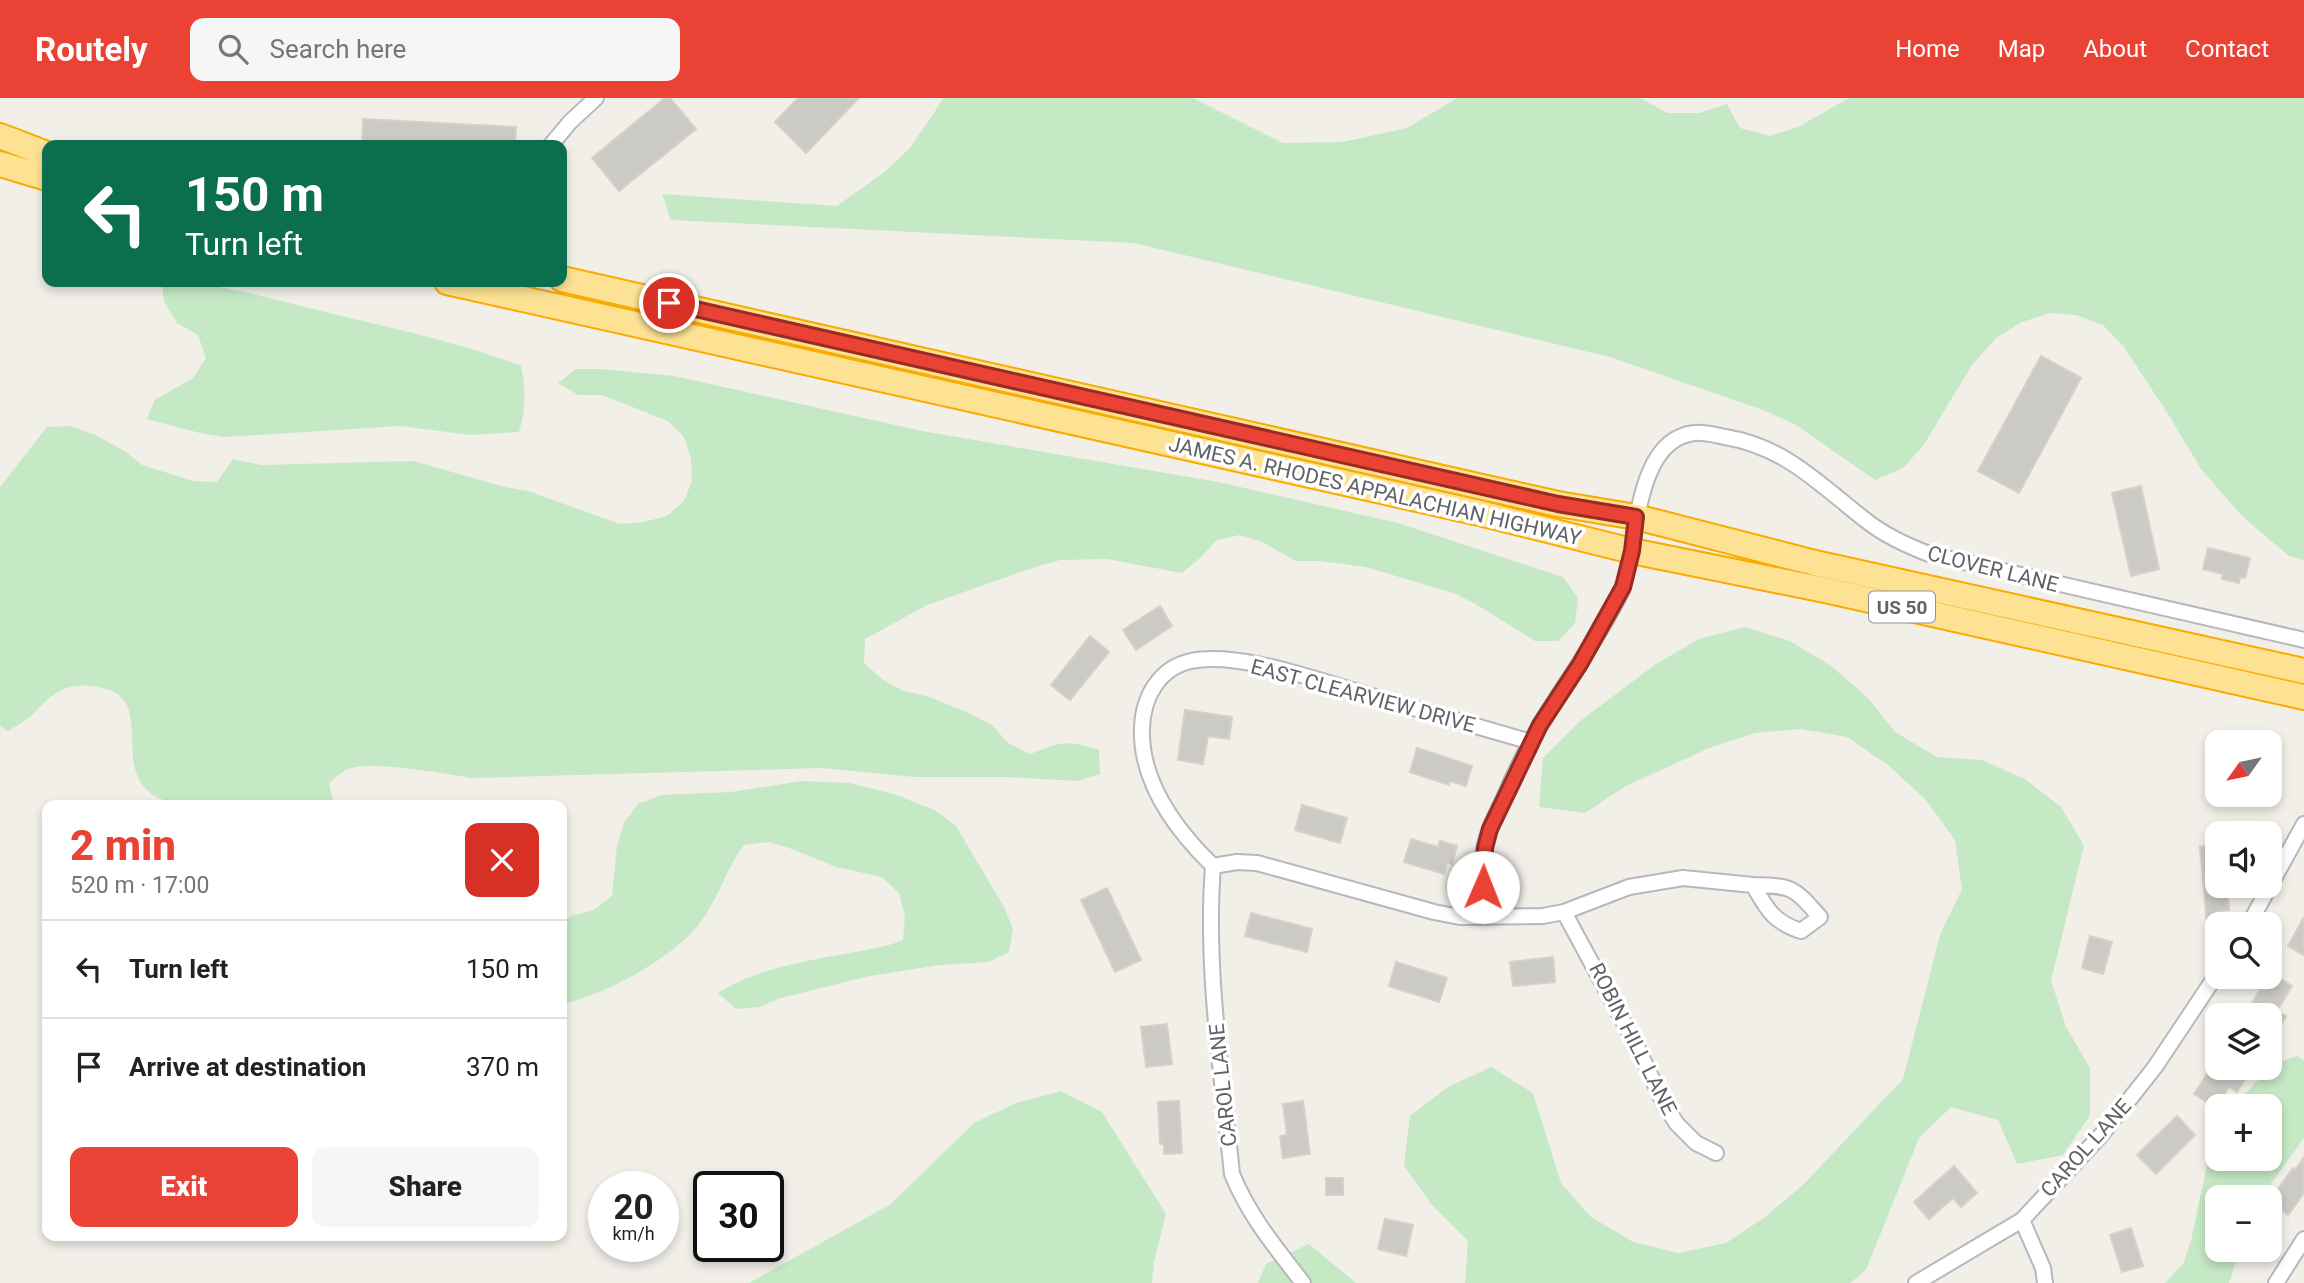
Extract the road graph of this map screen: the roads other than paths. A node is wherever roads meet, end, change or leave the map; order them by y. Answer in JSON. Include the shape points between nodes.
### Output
{"nodes":[{"id":1,"x":596,"y":98,"type":"edge"},
{"id":2,"x":0,"y":136,"type":"edge"},
{"id":3,"x":555,"y":140,"type":"edge"},
{"id":4,"x":42,"y":152,"type":"edge"},
{"id":5,"x":0,"y":164,"type":"edge"},
{"id":6,"x":42,"y":177,"type":"edge"},
{"id":7,"x":567,"y":280,"type":"edge"},
{"id":8,"x":498,"y":287,"type":"edge"},
{"id":9,"x":1636,"y":517,"type":"junction"},
{"id":10,"x":1632,"y":551,"type":"junction"},
{"id":11,"x":2304,"y":640,"type":"edge"},
{"id":12,"x":2304,"y":671,"type":"edge"},
{"id":13,"x":2304,"y":697,"type":"edge"},
{"id":14,"x":1531,"y":742,"type":"junction"},
{"id":15,"x":2304,"y":824,"type":"edge"},
{"id":16,"x":1213,"y":866,"type":"junction"},
{"id":17,"x":1753,"y":885,"type":"dead end"},
{"id":18,"x":1564,"y":912,"type":"junction"},
{"id":19,"x":2256,"y":912,"type":"edge"},
{"id":20,"x":1485,"y":916,"type":"junction"},
{"id":21,"x":2207,"y":989,"type":"edge"},
{"id":22,"x":1716,"y":1153,"type":"dead end"},
{"id":23,"x":2021,"y":1220,"type":"junction"},
{"id":24,"x":2304,"y":1239,"type":"edge"},
{"id":25,"x":1303,"y":1283,"type":"edge"},
{"id":26,"x":1916,"y":1283,"type":"edge"},
{"id":27,"x":2045,"y":1283,"type":"edge"},
{"id":28,"x":2276,"y":1283,"type":"edge"}],
"edges":[{"from":1,"to":3,"type":"street"},
{"from":2,"to":4,"type":"highway"},
{"from":5,"to":6,"type":"highway"},
{"from":7,"to":9,"type":"highway","name":"JAMES A. RHODES APPALACHIAN HIGHWAY","number":"US 50","via":[[1558,504]]},
{"from":8,"to":10,"type":"highway","name":"JAMES A. RHODES APPALACHIAN HIGHWAY","number":"US 50"},
{"from":9,"to":10,"type":"street","name":"CLOVER LANE"},
{"from":9,"to":11,"type":"street","name":"CLOVER LANE","via":[[1654,462],[1664,448],[1694,433],[1730,438],[1792,462],[1870,523],[1921,552]]},
{"from":9,"to":12,"type":"highway","name":"JAMES A. RHODES APPALACHIAN HIGHWAY","number":"US 50","via":[[1815,563]]},
{"from":10,"to":13,"type":"highway","name":"JAMES A. RHODES APPALACHIAN HIGHWAY","number":"US 50"},
{"from":10,"to":14,"type":"street","name":"CLOVER LANE","via":[[1623,587]]},
{"from":14,"to":16,"type":"street","name":"EAST CLEARVIEW DRIVE","via":[[1293,673],[1211,659],[1173,667],[1147,698],[1141,747],[1152,783],[1167,810]]},
{"from":14,"to":20,"type":"street","name":"CLOVER LANE","via":[[1486,838]]},
{"from":15,"to":19,"type":"street"},
{"from":16,"to":20,"type":"street","via":[[1257,863],[1434,912]]},
{"from":16,"to":25,"type":"street","name":"CAROL LANE","via":[[1214,990],[1232,1174],[1256,1222]]},
{"from":17,"to":18,"type":"street","via":[[1683,878],[1629,887]]},
{"from":18,"to":20,"type":"street"},
{"from":18,"to":22,"type":"street","name":"ROBIN HILL LANE","via":[[1665,1106],[1696,1143]]},
{"from":21,"to":23,"type":"street","name":"CAROL LANE","via":[[2104,1133]]},
{"from":23,"to":26,"type":"street","name":"CAROL LANE"},
{"from":23,"to":27,"type":"street"},
{"from":24,"to":28,"type":"street"}]}
